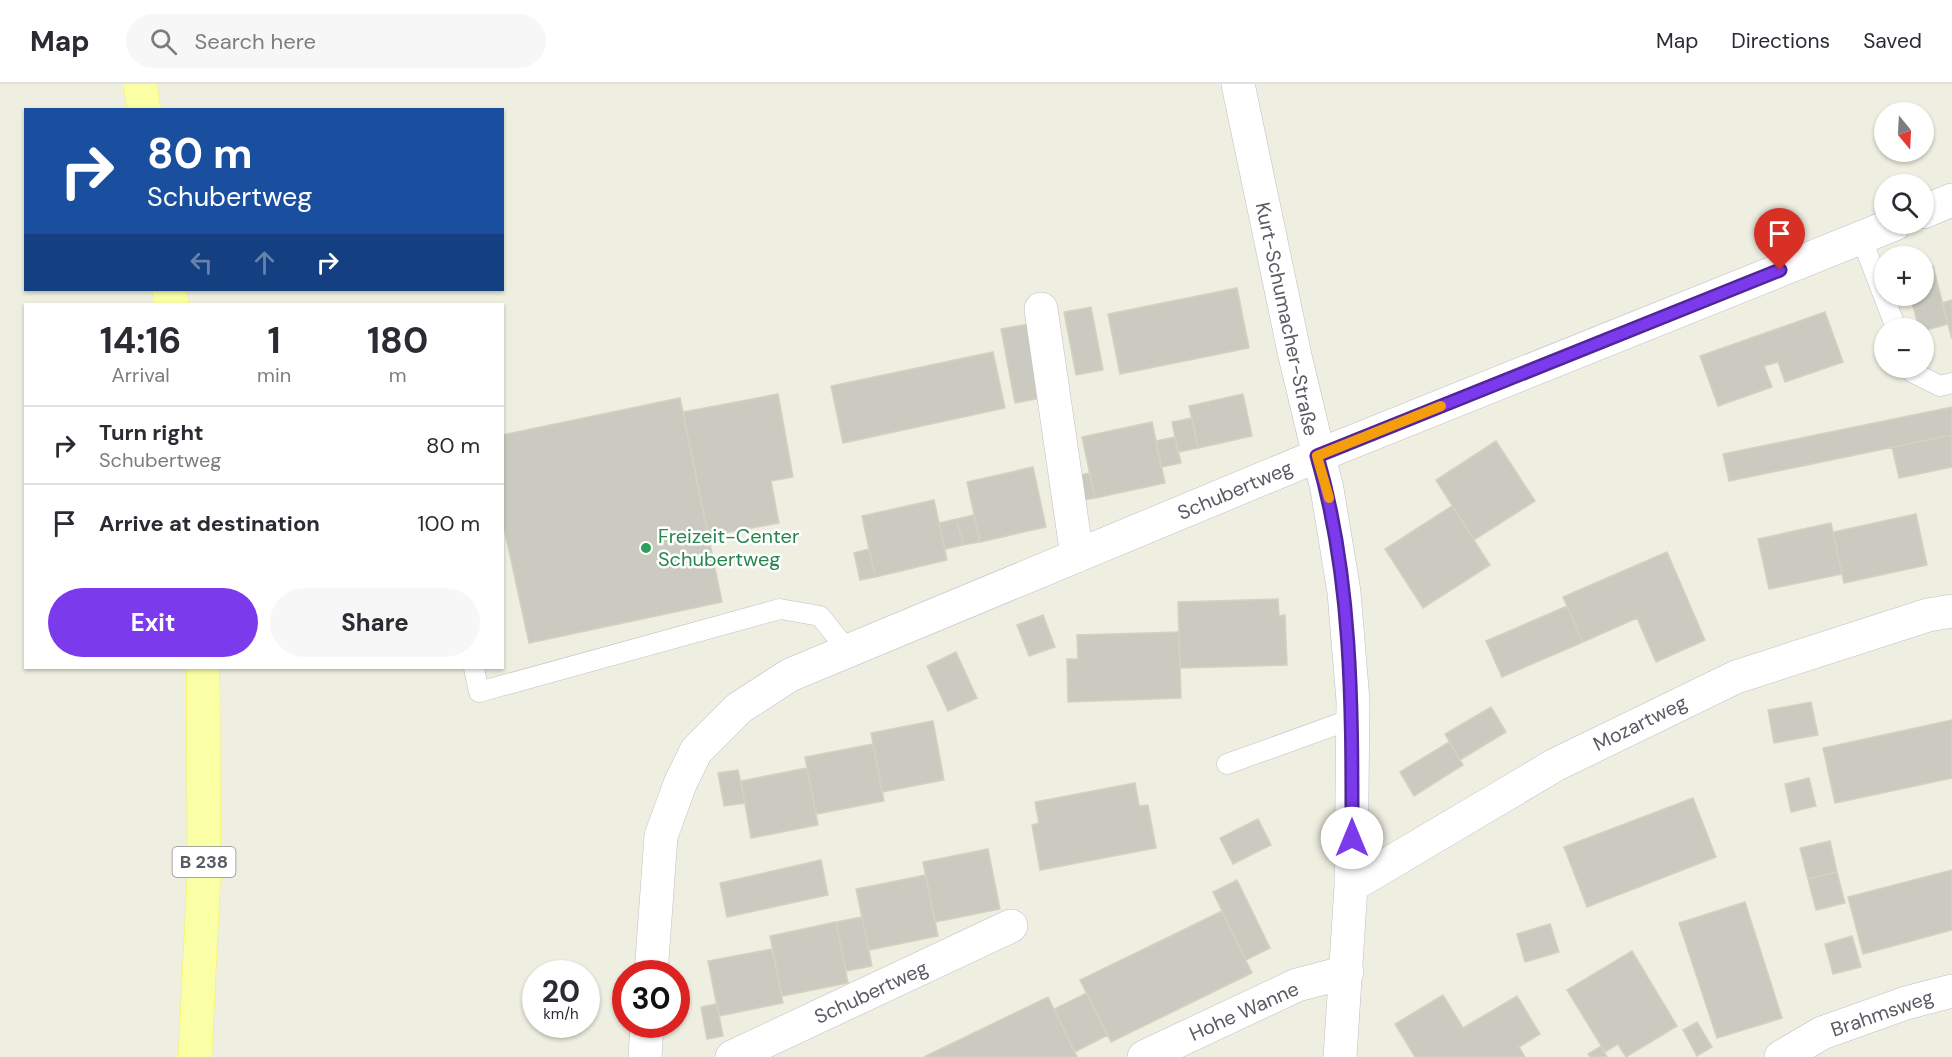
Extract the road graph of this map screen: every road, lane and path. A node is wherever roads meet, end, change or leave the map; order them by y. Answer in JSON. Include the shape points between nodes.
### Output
{"nodes":[{"id":1,"x":140,"y":84,"type":"edge"},
{"id":2,"x":1238,"y":84,"type":"edge"},
{"id":3,"x":144,"y":108,"type":"edge"},
{"id":4,"x":1952,"y":200,"type":"edge"},
{"id":5,"x":1934,"y":207,"type":"edge"},
{"id":6,"x":1874,"y":232,"type":"edge"},
{"id":7,"x":1861,"y":237,"type":"junction"},
{"id":8,"x":1041,"y":309,"type":"dead end"},
{"id":9,"x":1892,"y":318,"type":"edge"},
{"id":10,"x":1924,"y":378,"type":"edge"},
{"id":11,"x":1952,"y":383,"type":"edge"},
{"id":12,"x":1317,"y":456,"type":"junction"},
{"id":13,"x":1077,"y":556,"type":"junction"},
{"id":14,"x":1952,"y":611,"type":"edge"},
{"id":15,"x":848,"y":651,"type":"junction"},
{"id":16,"x":203,"y":669,"type":"edge"},
{"id":17,"x":474,"y":669,"type":"edge"},
{"id":18,"x":1352,"y":719,"type":"junction"},
{"id":19,"x":1227,"y":764,"type":"dead end"},
{"id":20,"x":1351,"y":886,"type":"junction"},
{"id":21,"x":1011,"y":926,"type":"dead end"},
{"id":22,"x":652,"y":960,"type":"edge"},
{"id":23,"x":1347,"y":972,"type":"junction"},
{"id":24,"x":1952,"y":991,"type":"edge"},
{"id":25,"x":646,"y":1038,"type":"edge"},
{"id":26,"x":195,"y":1057,"type":"edge"},
{"id":27,"x":645,"y":1057,"type":"edge"},
{"id":28,"x":732,"y":1057,"type":"edge"},
{"id":29,"x":1144,"y":1057,"type":"edge"},
{"id":30,"x":1340,"y":1057,"type":"edge"},
{"id":31,"x":1782,"y":1057,"type":"edge"}],
"edges":[{"from":1,"to":3,"type":"main road"},
{"from":2,"to":12,"type":"street","name":"Kurt-Schumacher-Straße"},
{"from":4,"to":5,"type":"street"},
{"from":6,"to":7,"type":"street","name":"Schubertweg"},
{"from":7,"to":9,"type":"lane"},
{"from":7,"to":12,"type":"street","name":"Schubertweg"},
{"from":8,"to":13,"type":"street"},
{"from":10,"to":11,"type":"lane","via":[[1940,386]]},
{"from":12,"to":13,"type":"street","name":"Schubertweg"},
{"from":12,"to":18,"type":"street","name":"Kurt-Schumacher-Straße","via":[[1327,489],[1344,592]]},
{"from":13,"to":15,"type":"street","name":"Schubertweg"},
{"from":14,"to":20,"type":"street","name":"Mozartweg","via":[[1928,615],[1736,677],[1555,765]]},
{"from":15,"to":17,"type":"lane","via":[[820,616],[780,609],[479,692]]},
{"from":15,"to":22,"type":"street","name":"Schubertweg","via":[[790,675],[748,703],[696,751],[661,836]]},
{"from":16,"to":26,"type":"main road","number":"B 238","via":[[204,874]]},
{"from":18,"to":19,"type":"lane"},
{"from":18,"to":20,"type":"street","name":"Kurt-Schumacher-Straße"},
{"from":20,"to":23,"type":"street","name":"Kurt-Schumacher-Straße"},
{"from":21,"to":28,"type":"street","name":"Schubertweg"},
{"from":23,"to":29,"type":"street","name":"Hohe Wanne","via":[[1297,985]]},
{"from":23,"to":30,"type":"street","name":"Kurt-Schumacher-Straße"},
{"from":24,"to":31,"type":"street","name":"Brahmsweg","via":[[1822,1033]]},
{"from":25,"to":27,"type":"street"}]}
